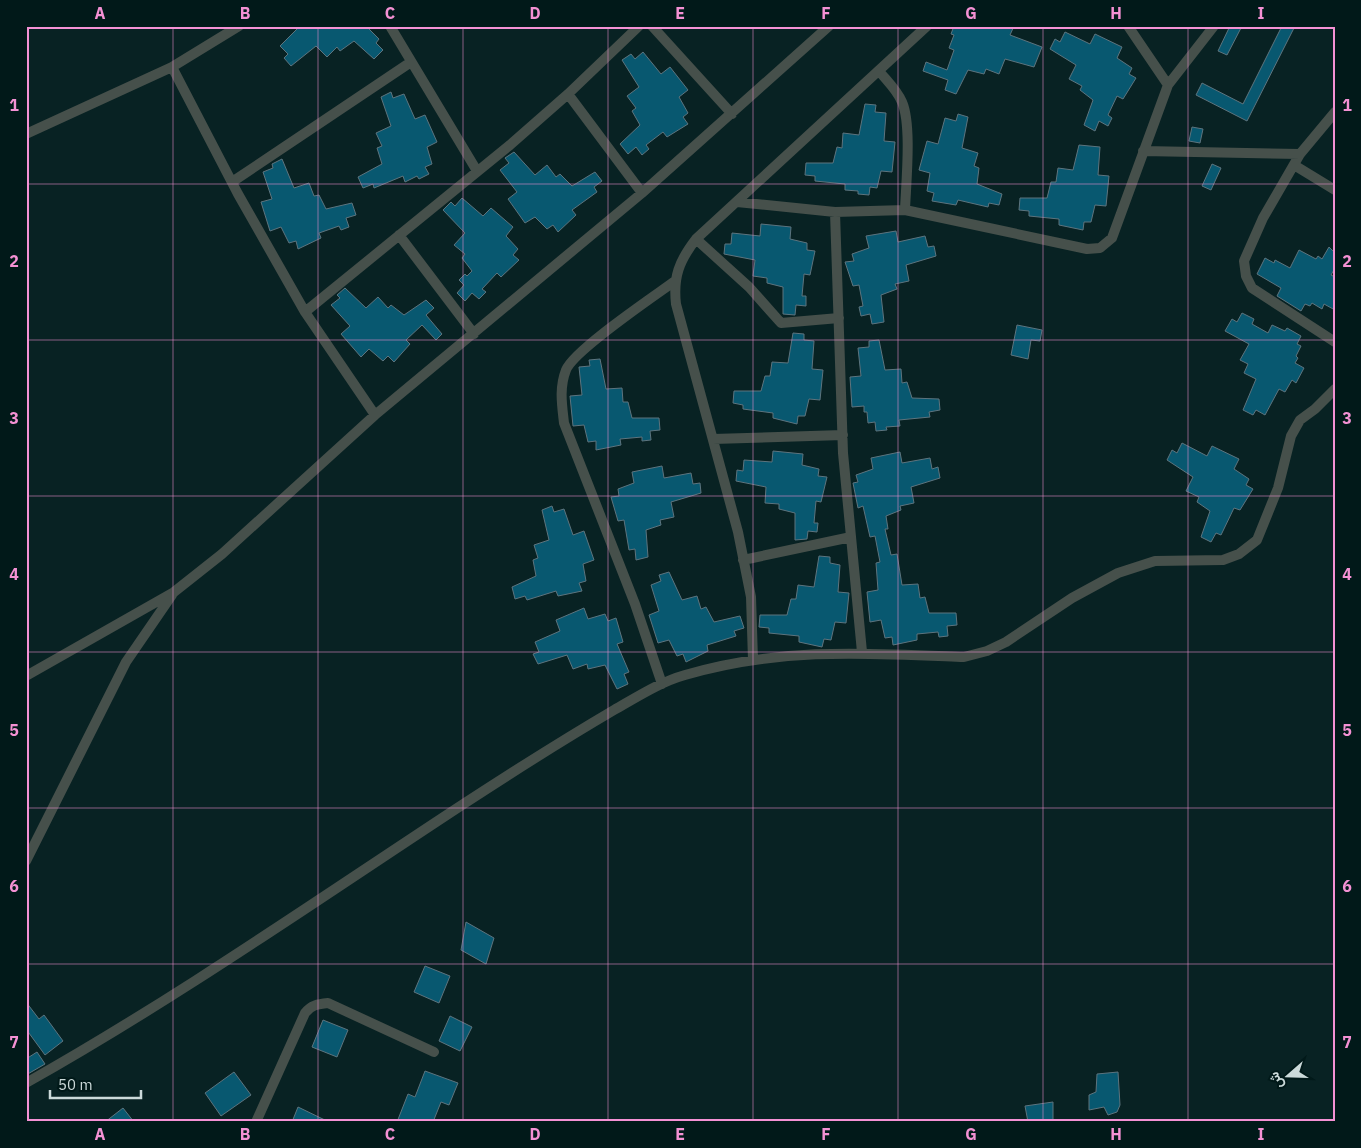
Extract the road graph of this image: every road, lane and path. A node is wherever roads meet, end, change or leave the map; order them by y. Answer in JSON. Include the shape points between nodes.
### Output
{"nodes":[{"id":1,"x":239,"y":26,"type":"edge"},
{"id":2,"x":390,"y":26,"type":"edge"},
{"id":3,"x":639,"y":26,"type":"edge"},
{"id":4,"x":652,"y":26,"type":"edge"},
{"id":5,"x":829,"y":26,"type":"edge"},
{"id":6,"x":927,"y":26,"type":"edge"},
{"id":7,"x":1128,"y":26,"type":"edge"},
{"id":8,"x":1214,"y":26,"type":"edge"},
{"id":9,"x":411,"y":62,"type":"junction"},
{"id":10,"x":172,"y":67,"type":"junction"},
{"id":11,"x":878,"y":72,"type":"junction"},
{"id":12,"x":1168,"y":85,"type":"junction"},
{"id":13,"x":568,"y":94,"type":"junction"},
{"id":14,"x":1335,"y":112,"type":"edge"},
{"id":15,"x":732,"y":114,"type":"junction"},
{"id":16,"x":26,"y":134,"type":"edge"},
{"id":17,"x":1144,"y":151,"type":"junction"},
{"id":18,"x":1300,"y":154,"type":"junction"},
{"id":19,"x":1294,"y":165,"type":"junction"},
{"id":20,"x":477,"y":171,"type":"junction"},
{"id":21,"x":232,"y":182,"type":"junction"},
{"id":22,"x":1335,"y":190,"type":"edge"},
{"id":23,"x":642,"y":193,"type":"junction"},
{"id":24,"x":737,"y":202,"type":"junction"},
{"id":25,"x":906,"y":210,"type":"junction"},
{"id":26,"x":835,"y":212,"type":"junction"},
{"id":27,"x":399,"y":235,"type":"junction"},
{"id":28,"x":696,"y":240,"type":"junction"},
{"id":29,"x":674,"y":281,"type":"junction"},
{"id":30,"x":305,"y":312,"type":"junction"},
{"id":31,"x":839,"y":318,"type":"junction"},
{"id":32,"x":474,"y":334,"type":"junction"},
{"id":33,"x":1335,"y":342,"type":"edge"},
{"id":34,"x":1335,"y":389,"type":"edge"},
{"id":35,"x":375,"y":415,"type":"junction"},
{"id":36,"x":843,"y":435,"type":"junction"},
{"id":37,"x":713,"y":439,"type":"junction"},
{"id":38,"x":851,"y":537,"type":"junction"},
{"id":39,"x":743,"y":560,"type":"junction"},
{"id":40,"x":174,"y":592,"type":"junction"},
{"id":41,"x":862,"y":652,"type":"junction"},
{"id":42,"x":753,"y":660,"type":"junction"},
{"id":43,"x":26,"y":676,"type":"edge"},
{"id":44,"x":662,"y":684,"type":"junction"},
{"id":45,"x":26,"y":861,"type":"edge"},
{"id":46,"x":434,"y":1052,"type":"dead end"},
{"id":47,"x":26,"y":1084,"type":"edge"},
{"id":48,"x":256,"y":1122,"type":"edge"}],
"edges":[{"from":1,"to":10,"type":"street"},
{"from":2,"to":9,"type":"street"},
{"from":3,"to":13,"type":"street"},
{"from":4,"to":15,"type":"street"},
{"from":5,"to":15,"type":"street"},
{"from":6,"to":11,"type":"street"},
{"from":7,"to":12,"type":"street"},
{"from":8,"to":12,"type":"street"},
{"from":9,"to":20,"type":"street"},
{"from":9,"to":21,"type":"street"},
{"from":10,"to":16,"type":"street"},
{"from":10,"to":21,"type":"street"},
{"from":11,"to":24,"type":"street"},
{"from":11,"to":25,"type":"street","via":[[903,103],[906,119]]},
{"from":12,"to":17,"type":"street"},
{"from":13,"to":20,"type":"street"},
{"from":13,"to":23,"type":"street"},
{"from":14,"to":18,"type":"street"},
{"from":15,"to":23,"type":"street"},
{"from":17,"to":18,"type":"street"},
{"from":17,"to":25,"type":"street","via":[[1112,238],[1100,248],[1087,249]]},
{"from":18,"to":19,"type":"street"},
{"from":19,"to":22,"type":"street"},
{"from":19,"to":33,"type":"street","via":[[1263,218],[1244,261],[1246,276],[1252,288]]},
{"from":20,"to":27,"type":"street"},
{"from":21,"to":30,"type":"street"},
{"from":23,"to":32,"type":"street"},
{"from":24,"to":26,"type":"street"},
{"from":24,"to":28,"type":"street"},
{"from":25,"to":26,"type":"street"},
{"from":26,"to":31,"type":"street"},
{"from":27,"to":30,"type":"street"},
{"from":27,"to":32,"type":"street"},
{"from":28,"to":29,"type":"street","via":[[678,266]]},
{"from":28,"to":31,"type":"street","via":[[749,287],[781,323]]},
{"from":29,"to":37,"type":"street","via":[[676,304]]},
{"from":29,"to":44,"type":"street","via":[[574,357],[562,380],[561,398],[564,423],[635,604]]},
{"from":30,"to":35,"type":"street"},
{"from":31,"to":36,"type":"street"},
{"from":32,"to":35,"type":"street"},
{"from":34,"to":41,"type":"street","via":[[1300,420],[1291,436],[1278,488],[1256,540],[1239,554],[1223,560],[1154,561],[1118,573],[1072,598],[1006,642],[964,657]]},
{"from":35,"to":40,"type":"street","via":[[222,554]]},
{"from":36,"to":37,"type":"street"},
{"from":36,"to":38,"type":"street"},
{"from":37,"to":39,"type":"street"},
{"from":38,"to":39,"type":"street"},
{"from":38,"to":41,"type":"street"},
{"from":39,"to":42,"type":"street","via":[[751,597]]},
{"from":40,"to":43,"type":"street"},
{"from":40,"to":45,"type":"street","via":[[126,662]]},
{"from":41,"to":42,"type":"street","via":[[819,652]]},
{"from":42,"to":44,"type":"street","via":[[701,670]]},
{"from":44,"to":47,"type":"street","via":[[558,742],[259,939]]},
{"from":46,"to":48,"type":"street","via":[[328,1003],[318,1004],[305,1013]]}]}
